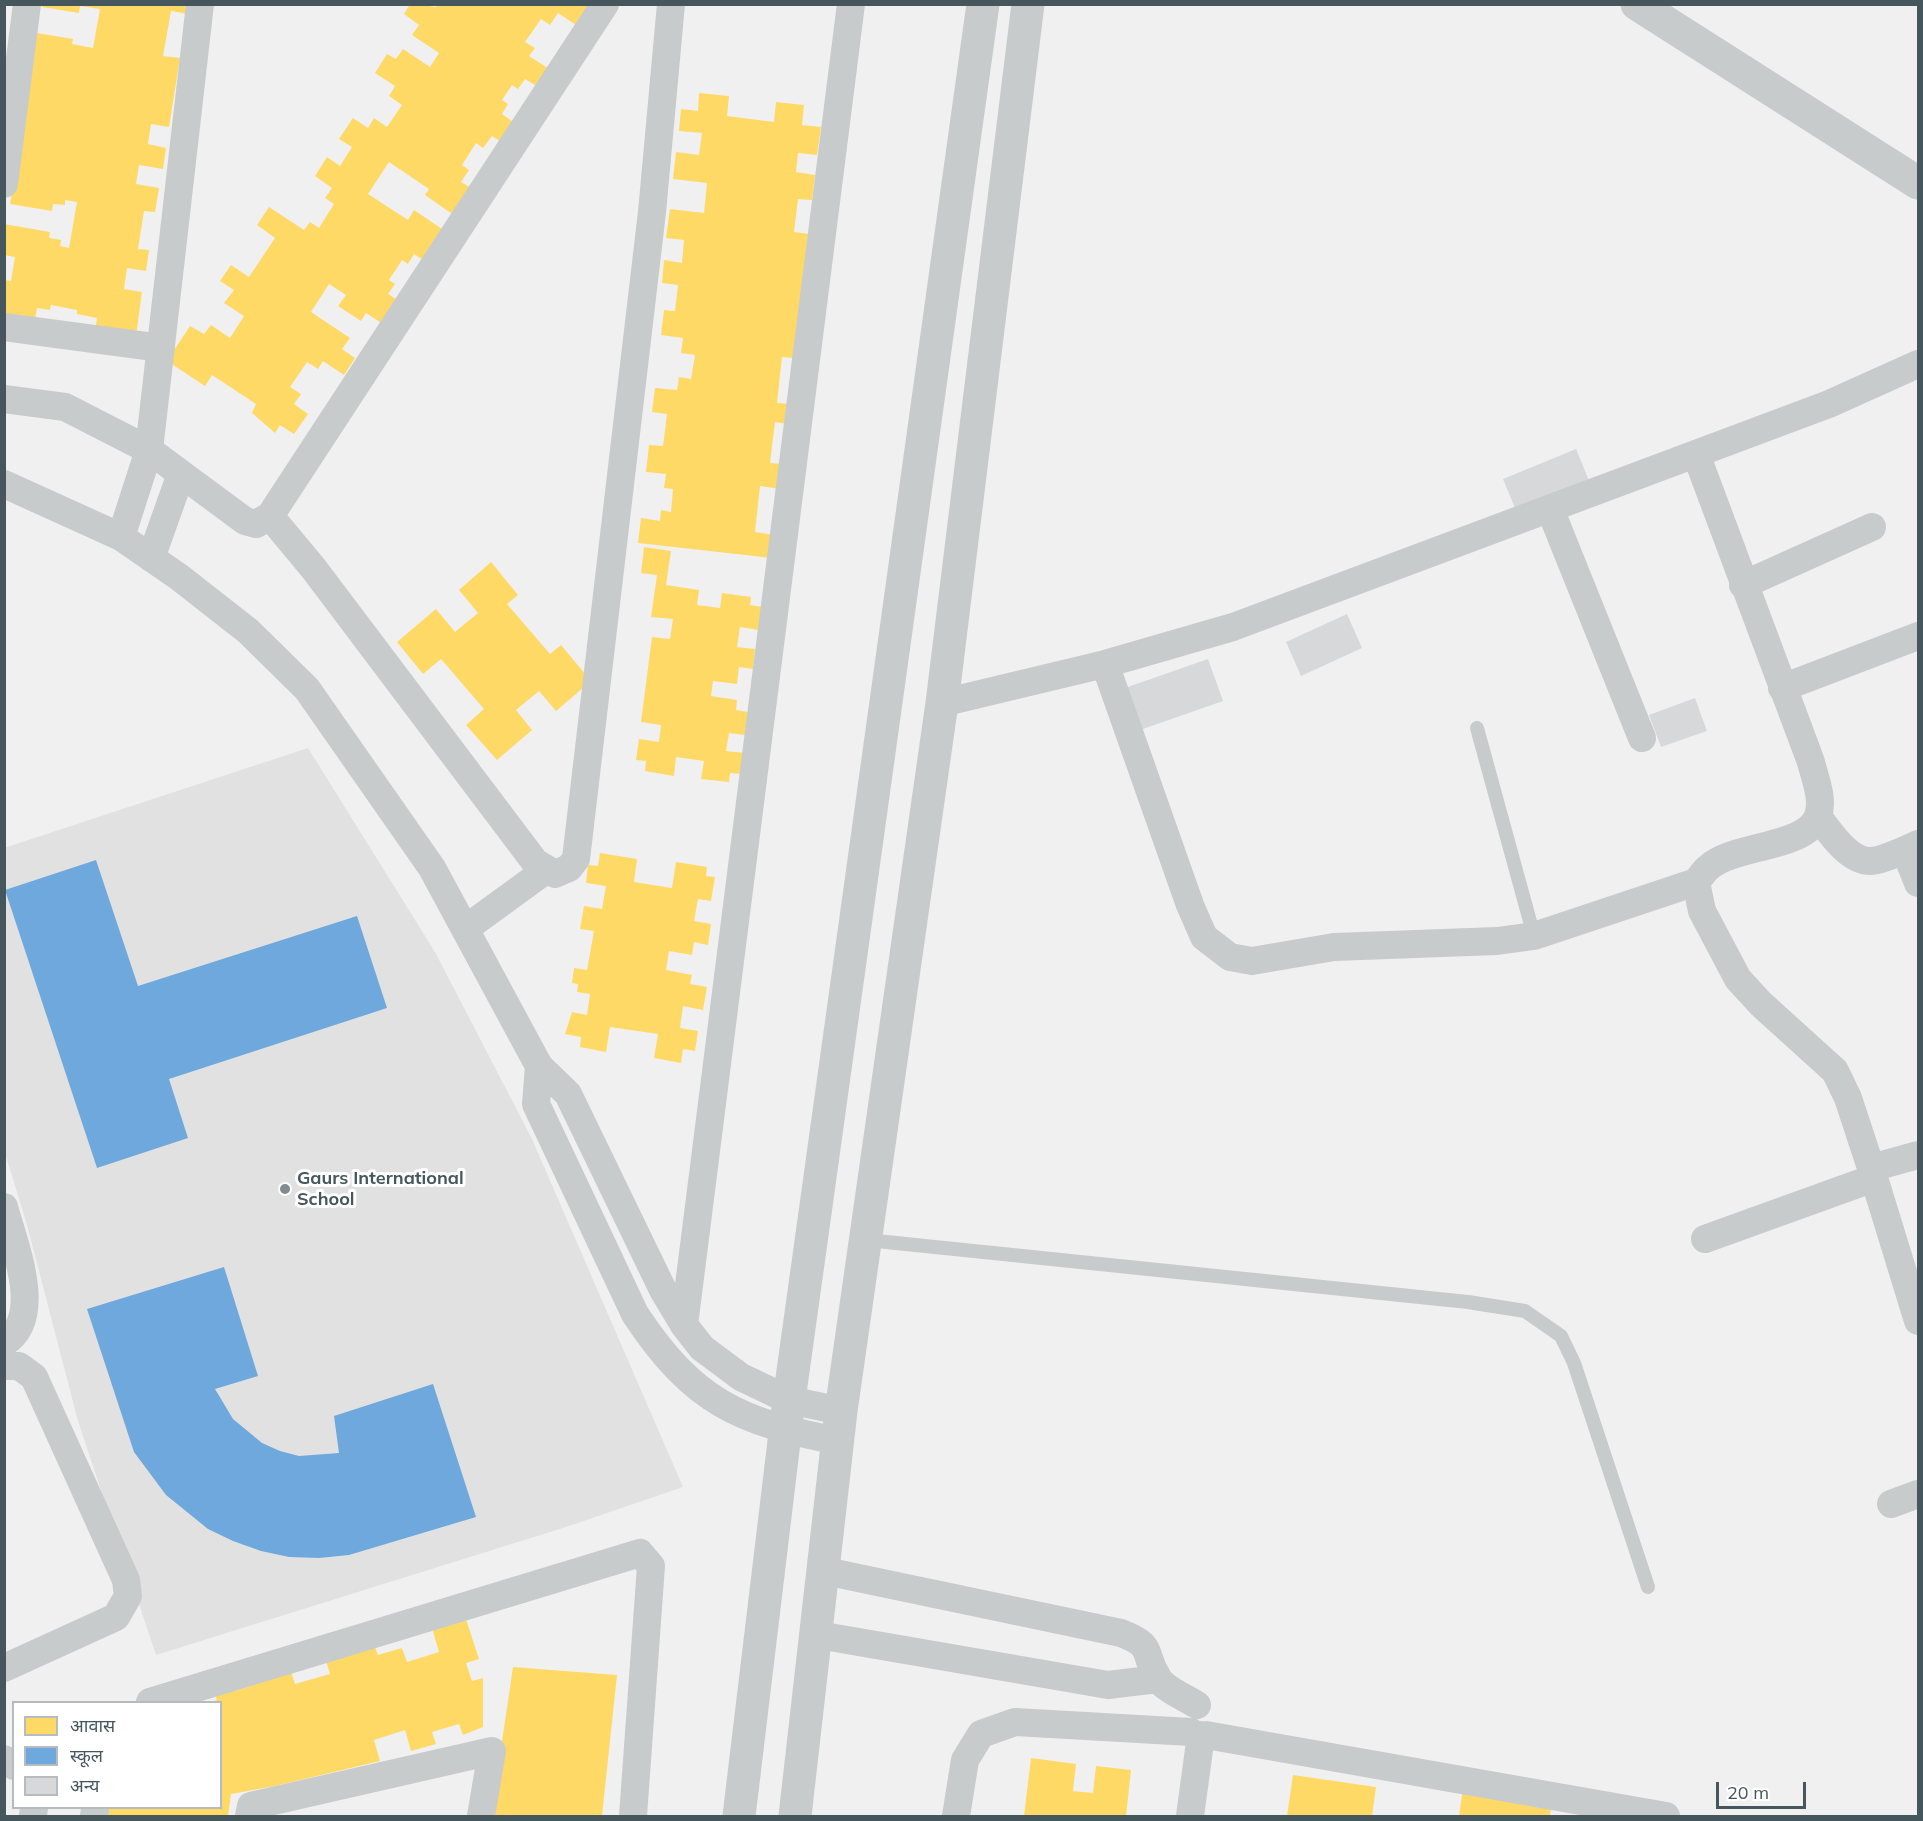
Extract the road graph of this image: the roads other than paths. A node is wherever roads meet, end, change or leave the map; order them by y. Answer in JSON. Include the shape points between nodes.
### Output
{"nodes":[{"id":1,"x":27,"y":4,"type":"edge"},
{"id":2,"x":200,"y":4,"type":"edge"},
{"id":3,"x":605,"y":4,"type":"edge"},
{"id":4,"x":671,"y":4,"type":"edge"},
{"id":5,"x":851,"y":4,"type":"edge"},
{"id":6,"x":982,"y":4,"type":"edge"},
{"id":7,"x":1028,"y":4,"type":"edge"},
{"id":8,"x":1637,"y":4,"type":"edge"},
{"id":9,"x":1918,"y":183,"type":"edge"},
{"id":10,"x":4,"y":184,"type":"edge"},
{"id":11,"x":4,"y":327,"type":"edge"},
{"id":12,"x":161,"y":348,"type":"junction"},
{"id":13,"x":1918,"y":364,"type":"edge"},
{"id":14,"x":4,"y":399,"type":"edge"},
{"id":15,"x":149,"y":450,"type":"junction"},
{"id":16,"x":1696,"y":454,"type":"junction"},
{"id":17,"x":181,"y":474,"type":"junction"},
{"id":18,"x":4,"y":484,"type":"edge"},
{"id":19,"x":1551,"y":509,"type":"junction"},
{"id":20,"x":270,"y":516,"type":"junction"},
{"id":21,"x":1872,"y":527,"type":"dead end"},
{"id":22,"x":121,"y":537,"type":"junction"},
{"id":23,"x":151,"y":558,"type":"junction"},
{"id":24,"x":1743,"y":585,"type":"junction"},
{"id":25,"x":1918,"y":636,"type":"edge"},
{"id":26,"x":1105,"y":664,"type":"junction"},
{"id":27,"x":1782,"y":688,"type":"junction"},
{"id":28,"x":942,"y":703,"type":"junction"},
{"id":29,"x":1477,"y":728,"type":"dead end"},
{"id":30,"x":1642,"y":738,"type":"dead end"},
{"id":31,"x":1818,"y":817,"type":"junction"},
{"id":32,"x":1912,"y":847,"type":"edge"},
{"id":33,"x":546,"y":870,"type":"junction"},
{"id":34,"x":1696,"y":882,"type":"junction"},
{"id":35,"x":1918,"y":883,"type":"edge"},
{"id":36,"x":465,"y":929,"type":"junction"},
{"id":37,"x":1534,"y":936,"type":"junction"},
{"id":38,"x":539,"y":1066,"type":"junction"},
{"id":39,"x":1918,"y":1155,"type":"edge"},
{"id":40,"x":1873,"y":1173,"type":"junction"},
{"id":41,"x":4,"y":1208,"type":"edge"},
{"id":42,"x":1705,"y":1239,"type":"dead end"},
{"id":43,"x":867,"y":1240,"type":"junction"},
{"id":44,"x":1918,"y":1321,"type":"edge"},
{"id":45,"x":684,"y":1325,"type":"junction"},
{"id":46,"x":4,"y":1343,"type":"edge"},
{"id":47,"x":4,"y":1366,"type":"edge"},
{"id":48,"x":787,"y":1416,"type":"junction"},
{"id":49,"x":840,"y":1426,"type":"junction"},
{"id":50,"x":1918,"y":1494,"type":"edge"},
{"id":51,"x":1891,"y":1504,"type":"dead end"},
{"id":52,"x":825,"y":1571,"type":"junction"},
{"id":53,"x":1648,"y":1587,"type":"dead end"},
{"id":54,"x":818,"y":1635,"type":"junction"},
{"id":55,"x":4,"y":1668,"type":"edge"},
{"id":56,"x":1158,"y":1679,"type":"junction"},
{"id":57,"x":153,"y":1701,"type":"edge"},
{"id":58,"x":1199,"y":1727,"type":"junction"},
{"id":59,"x":249,"y":1816,"type":"edge"},
{"id":60,"x":481,"y":1816,"type":"edge"},
{"id":61,"x":633,"y":1816,"type":"edge"},
{"id":62,"x":739,"y":1816,"type":"edge"},
{"id":63,"x":795,"y":1816,"type":"edge"},
{"id":64,"x":956,"y":1816,"type":"edge"},
{"id":65,"x":1190,"y":1816,"type":"edge"},
{"id":66,"x":1666,"y":1816,"type":"edge"}],
"edges":[{"from":1,"to":10,"type":"street"},
{"from":2,"to":12,"type":"street"},
{"from":3,"to":20,"type":"street"},
{"from":4,"to":33,"type":"street","via":[[652,212],[576,859],[569,868],[555,874]]},
{"from":5,"to":45,"type":"street"},
{"from":6,"to":48,"type":"street"},
{"from":7,"to":28,"type":"street"},
{"from":8,"to":9,"type":"street"},
{"from":11,"to":12,"type":"street"},
{"from":12,"to":15,"type":"street"},
{"from":13,"to":16,"type":"street","via":[[1829,404]]},
{"from":14,"to":15,"type":"street","via":[[65,407]]},
{"from":15,"to":17,"type":"street"},
{"from":15,"to":22,"type":"street"},
{"from":16,"to":19,"type":"street"},
{"from":16,"to":24,"type":"street"},
{"from":17,"to":20,"type":"street","via":[[245,520],[256,524]]},
{"from":17,"to":23,"type":"street"},
{"from":18,"to":22,"type":"street"},
{"from":19,"to":26,"type":"street","via":[[1233,627]]},
{"from":19,"to":30,"type":"street"},
{"from":20,"to":33,"type":"street","via":[[535,862]]},
{"from":21,"to":24,"type":"street"},
{"from":22,"to":23,"type":"street"},
{"from":23,"to":36,"type":"street","via":[[248,631],[307,689],[432,868]]},
{"from":24,"to":27,"type":"street"},
{"from":25,"to":27,"type":"street"},
{"from":26,"to":28,"type":"street"},
{"from":26,"to":37,"type":"street","via":[[1190,905],[1204,937],[1230,957],[1252,961],[1334,947]]},
{"from":27,"to":31,"type":"street","via":[[1811,762],[1820,796]]},
{"from":28,"to":43,"type":"street"},
{"from":29,"to":37,"type":"lane"},
{"from":31,"to":32,"type":"street","via":[[1840,845],[1870,861]]},
{"from":31,"to":34,"type":"street","via":[[1802,834],[1733,854],[1708,867]]},
{"from":32,"to":35,"type":"street"},
{"from":33,"to":36,"type":"street"},
{"from":34,"to":37,"type":"street"},
{"from":34,"to":40,"type":"street","via":[[1702,911],[1738,979],[1835,1071]]},
{"from":36,"to":38,"type":"street"},
{"from":38,"to":45,"type":"street","via":[[568,1094],[663,1290]]},
{"from":38,"to":48,"type":"street","via":[[536,1104],[635,1314],[655,1345],[680,1373],[731,1412]]},
{"from":39,"to":40,"type":"street"},
{"from":40,"to":42,"type":"street"},
{"from":40,"to":44,"type":"street"},
{"from":41,"to":46,"type":"street","via":[[25,1288],[25,1315],[13,1338]]},
{"from":43,"to":49,"type":"street"},
{"from":43,"to":53,"type":"lane","via":[[1525,1311],[1561,1336],[1574,1363]]},
{"from":45,"to":48,"type":"street","via":[[702,1348]]},
{"from":47,"to":55,"type":"street","via":[[19,1366],[34,1377],[126,1580],[128,1596],[116,1617]]},
{"from":48,"to":49,"type":"street"},
{"from":48,"to":62,"type":"street"},
{"from":49,"to":52,"type":"street"},
{"from":50,"to":51,"type":"street"},
{"from":52,"to":54,"type":"street"},
{"from":52,"to":56,"type":"street","via":[[1121,1633],[1147,1648]]},
{"from":54,"to":56,"type":"street","via":[[1108,1685]]},
{"from":54,"to":63,"type":"street"},
{"from":56,"to":58,"type":"street"},
{"from":57,"to":61,"type":"street","via":[[640,1553],[651,1566]]},
{"from":58,"to":64,"type":"street","via":[[1015,1722],[981,1734],[965,1760]]},
{"from":58,"to":65,"type":"street"},
{"from":58,"to":66,"type":"street"},
{"from":59,"to":60,"type":"street","via":[[251,1806],[492,1751]]}]}
